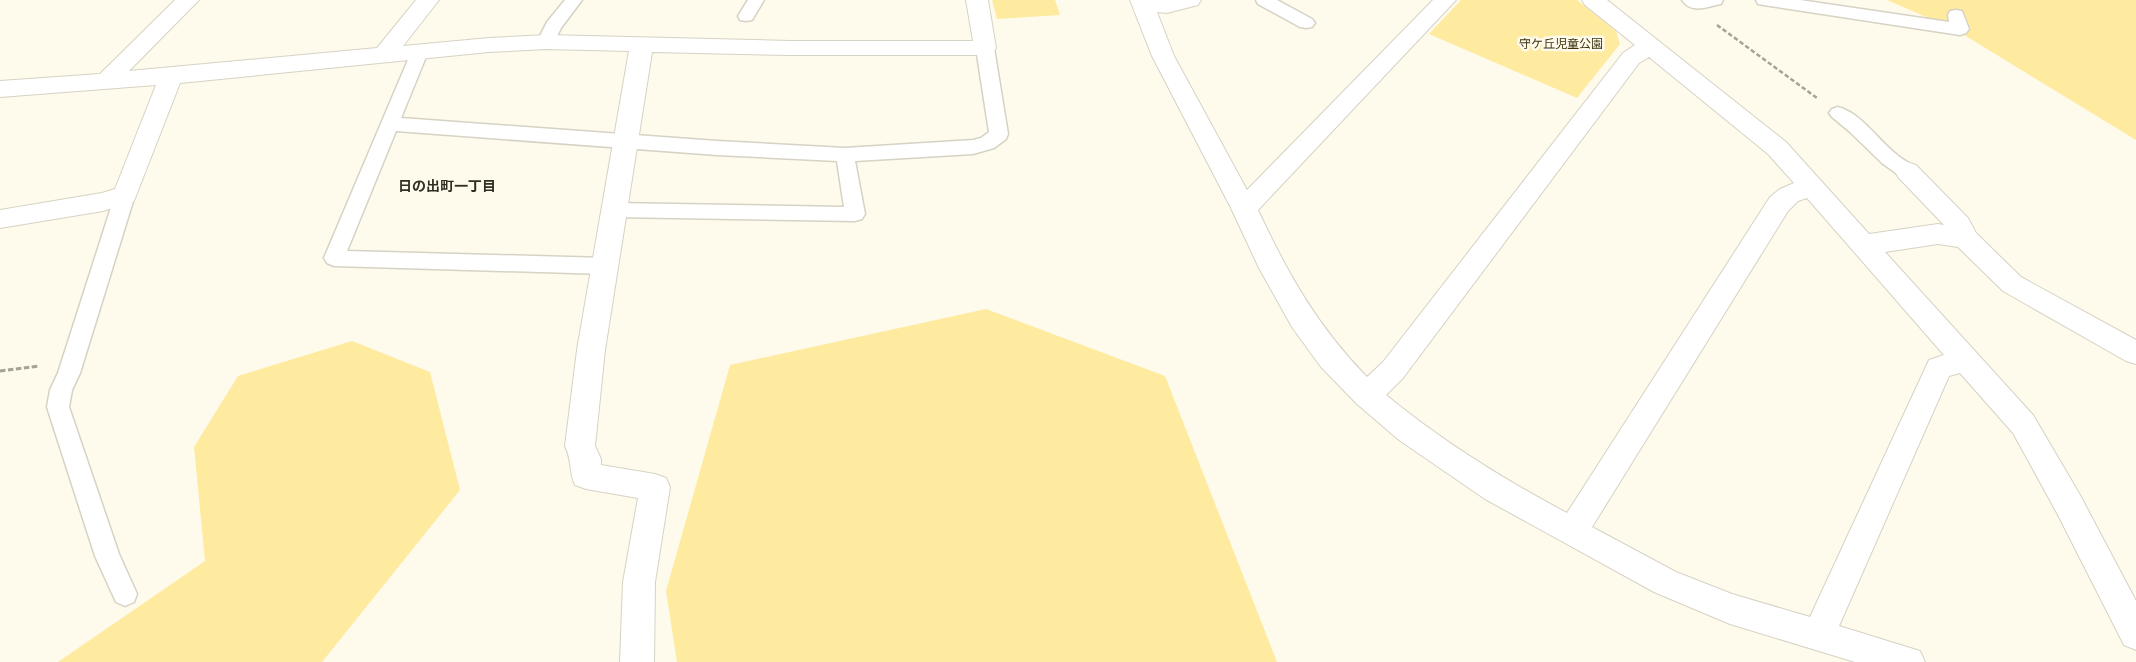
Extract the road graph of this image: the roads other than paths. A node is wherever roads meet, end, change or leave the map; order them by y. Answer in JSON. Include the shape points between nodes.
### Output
{"nodes":[{"id":1,"x":188,"y":0,"type":"edge"},
{"id":2,"x":428,"y":0,"type":"edge"},
{"id":3,"x":574,"y":0,"type":"edge"},
{"id":4,"x":756,"y":0,"type":"edge"},
{"id":5,"x":976,"y":0,"type":"edge"},
{"id":6,"x":1190,"y":0,"type":"edge"},
{"id":7,"x":1264,"y":0,"type":"edge"},
{"id":8,"x":1445,"y":0,"type":"edge"},
{"id":9,"x":1593,"y":0,"type":"edge"},
{"id":10,"x":1715,"y":0,"type":"edge"},
{"id":11,"x":1764,"y":0,"type":"edge"},
{"id":12,"x":1692,"y":2,"type":"edge"},
{"id":13,"x":1142,"y":3,"type":"edge"},
{"id":14,"x":1956,"y":15,"type":"dead end"},
{"id":15,"x":746,"y":16,"type":"dead end"},
{"id":16,"x":1306,"y":23,"type":"dead end"},
{"id":17,"x":546,"y":42,"type":"junction"},
{"id":18,"x":642,"y":44,"type":"junction"},
{"id":19,"x":1651,"y":46,"type":"junction"},
{"id":20,"x":985,"y":48,"type":"junction"},
{"id":21,"x":419,"y":52,"type":"junction"},
{"id":22,"x":383,"y":56,"type":"junction"},
{"id":23,"x":171,"y":76,"type":"junction"},
{"id":24,"x":106,"y":81,"type":"junction"},
{"id":25,"x":0,"y":89,"type":"edge"},
{"id":26,"x":1838,"y":113,"type":"road end"},
{"id":27,"x":390,"y":124,"type":"junction"},
{"id":28,"x":625,"y":140,"type":"junction"},
{"id":29,"x":845,"y":155,"type":"junction"},
{"id":30,"x":1907,"y":171,"type":"joint"},
{"id":31,"x":1811,"y":186,"type":"junction"},
{"id":32,"x":125,"y":195,"type":"junction"},
{"id":33,"x":1244,"y":208,"type":"junction"},
{"id":34,"x":614,"y":210,"type":"junction"},
{"id":35,"x":0,"y":219,"type":"edge"},
{"id":36,"x":1966,"y":239,"type":"junction"},
{"id":37,"x":1863,"y":245,"type":"junction"},
{"id":38,"x":606,"y":266,"type":"junction"},
{"id":39,"x":2136,"y":352,"type":"edge"},
{"id":40,"x":1966,"y":360,"type":"junction"},
{"id":41,"x":1367,"y":396,"type":"junction"},
{"id":42,"x":1572,"y":532,"type":"junction"},
{"id":43,"x":125,"y":594,"type":"dead end"},
{"id":44,"x":2136,"y":634,"type":"edge"},
{"id":45,"x":1818,"y":636,"type":"junction"},
{"id":46,"x":637,"y":662,"type":"edge"},
{"id":47,"x":1908,"y":662,"type":"edge"}],
"edges":[{"from":1,"to":24,"type":"street"},
{"from":2,"to":22,"type":"street"},
{"from":3,"to":17,"type":"lane","via":[[553,26]]},
{"from":4,"to":15,"type":"lane"},
{"from":5,"to":20,"type":"street"},
{"from":6,"to":13,"type":"street","via":[[1167,6]]},
{"from":7,"to":16,"type":"lane"},
{"from":8,"to":33,"type":"street"},
{"from":9,"to":19,"type":"street"},
{"from":10,"to":12,"type":"lane"},
{"from":11,"to":14,"type":"lane","via":[[1960,29]]},
{"from":13,"to":33,"type":"street","via":[[1163,56]]},
{"from":17,"to":18,"type":"street"},
{"from":17,"to":21,"type":"street"},
{"from":18,"to":20,"type":"street"},
{"from":18,"to":28,"type":"street"},
{"from":19,"to":31,"type":"street","via":[[1776,148]]},
{"from":19,"to":41,"type":"street","via":[[1631,58],[1393,370]]},
{"from":20,"to":29,"type":"lane","via":[[999,134],[987,143],[973,147]]},
{"from":21,"to":22,"type":"street"},
{"from":21,"to":27,"type":"lane"},
{"from":22,"to":23,"type":"street"},
{"from":23,"to":24,"type":"street"},
{"from":23,"to":32,"type":"street"},
{"from":24,"to":25,"type":"street"},
{"from":26,"to":30,"type":"lane","via":[[1863,132],[1895,165]]},
{"from":27,"to":28,"type":"lane"},
{"from":27,"to":38,"type":"lane","via":[[334,258]]},
{"from":28,"to":29,"type":"lane"},
{"from":28,"to":34,"type":"street"},
{"from":29,"to":34,"type":"lane","via":[[855,214]]},
{"from":30,"to":36,"type":"street","via":[[1959,226]]},
{"from":31,"to":37,"type":"street"},
{"from":31,"to":42,"type":"street","via":[[1789,195],[1779,204]]},
{"from":32,"to":35,"type":"street","via":[[103,202]]},
{"from":32,"to":43,"type":"lane","via":[[58,406],[107,556]]},
{"from":33,"to":41,"type":"street","via":[[1272,268],[1302,319],[1331,359]]},
{"from":34,"to":38,"type":"street"},
{"from":36,"to":37,"type":"street","via":[[1938,234]]},
{"from":36,"to":39,"type":"street","via":[[2012,284]]},
{"from":37,"to":40,"type":"street"},
{"from":38,"to":46,"type":"street","via":[[591,350],[580,446],[586,459],[586,476],[655,488],[639,582]]},
{"from":40,"to":44,"type":"street","via":[[2022,424],[2069,505]]},
{"from":40,"to":45,"type":"street","via":[[1939,368]]},
{"from":41,"to":42,"type":"street","via":[[1409,431],[1496,490]]},
{"from":42,"to":45,"type":"street","via":[[1673,586],[1730,609]]},
{"from":45,"to":47,"type":"street"}]}
